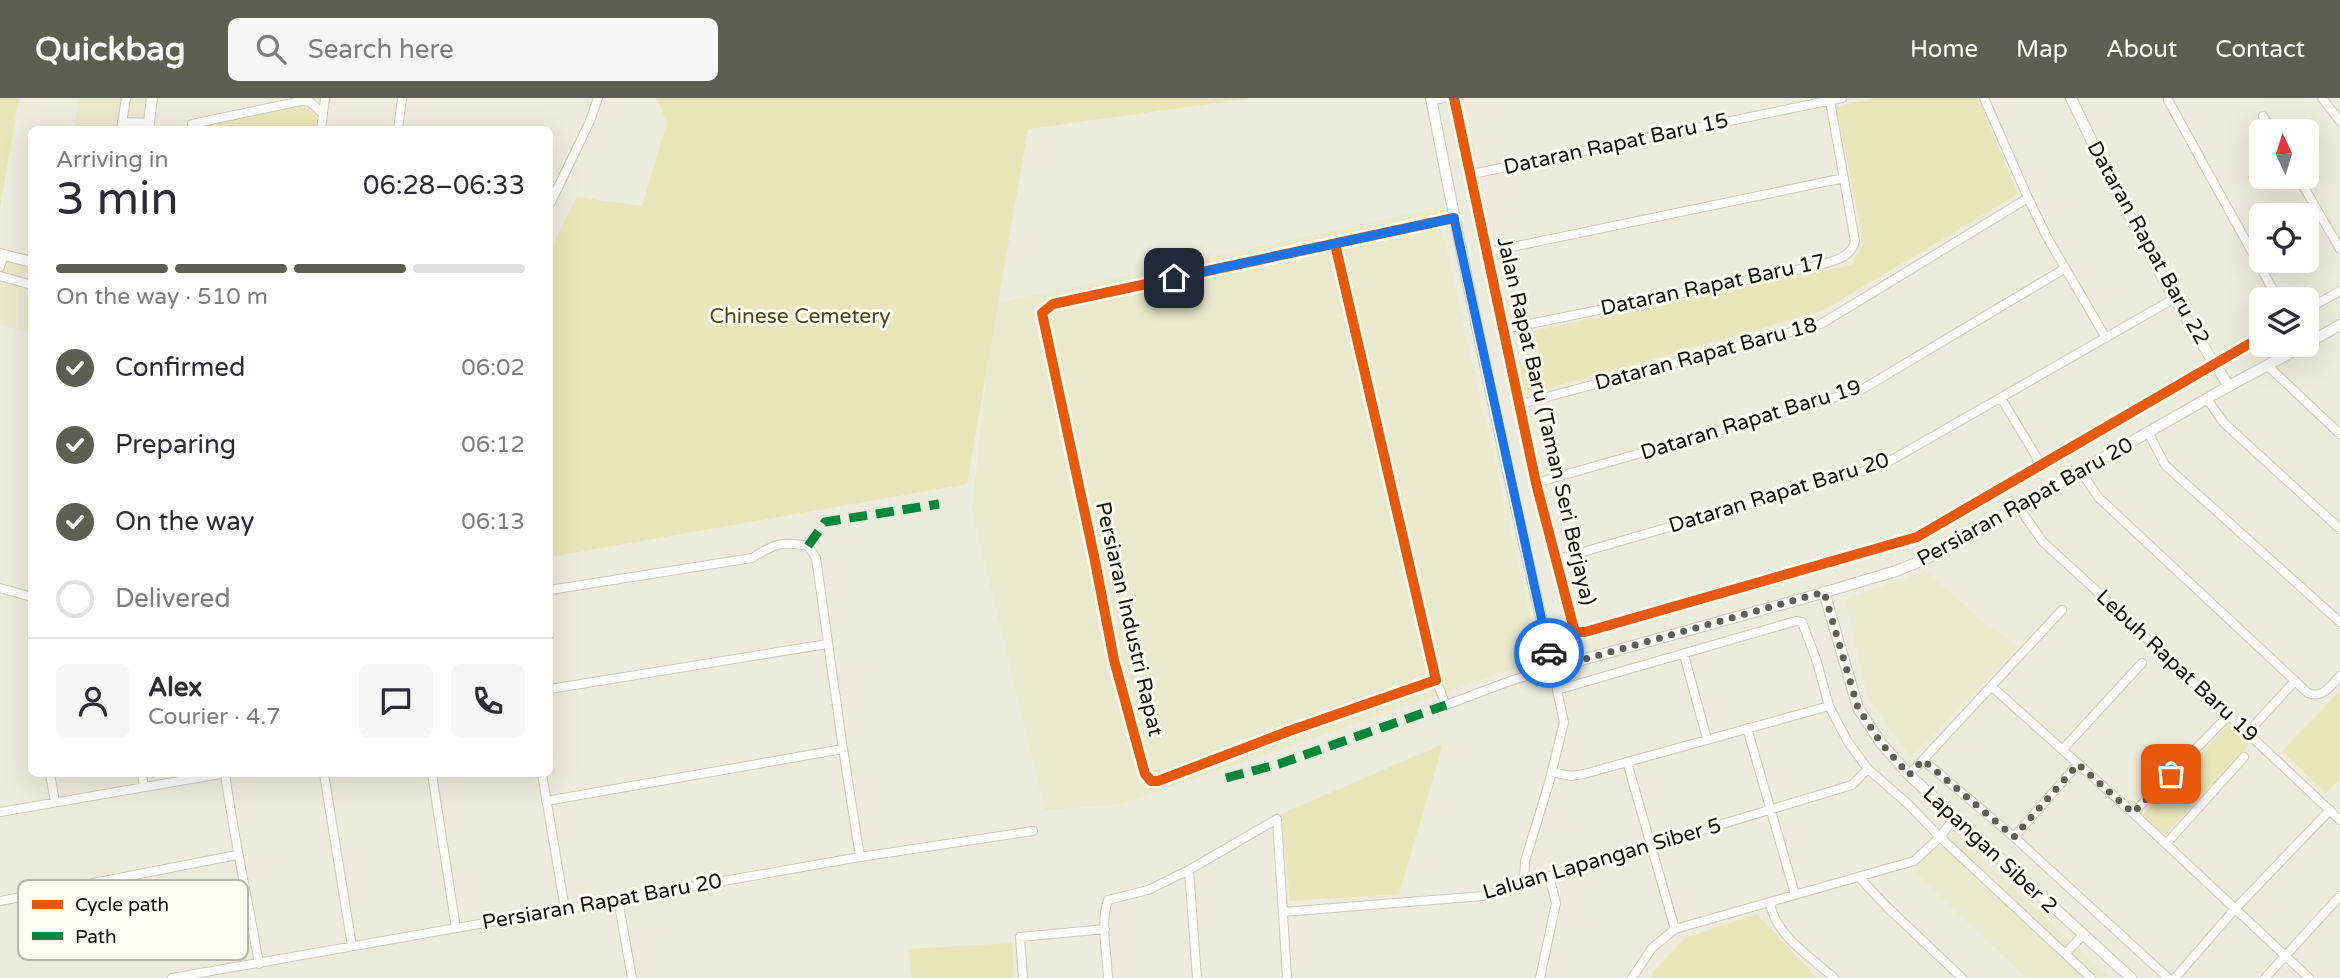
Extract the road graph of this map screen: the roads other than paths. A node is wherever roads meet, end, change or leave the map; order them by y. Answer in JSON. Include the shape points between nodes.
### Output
{"nodes":[{"id":1,"x":126,"y":98,"type":"edge"},
{"id":2,"x":152,"y":98,"type":"edge"},
{"id":3,"x":325,"y":98,"type":"edge"},
{"id":4,"x":402,"y":98,"type":"edge"},
{"id":5,"x":598,"y":98,"type":"edge"},
{"id":6,"x":1444,"y":98,"type":"edge"},
{"id":7,"x":1454,"y":98,"type":"edge"},
{"id":8,"x":1842,"y":98,"type":"edge"},
{"id":9,"x":1984,"y":98,"type":"edge"},
{"id":10,"x":2071,"y":98,"type":"edge"},
{"id":11,"x":2322,"y":98,"type":"edge"},
{"id":12,"x":1432,"y":99,"type":"edge"},
{"id":13,"x":2168,"y":100,"type":"dead end"},
{"id":14,"x":1830,"y":101,"type":"junction"},
{"id":15,"x":323,"y":114,"type":"junction"},
{"id":16,"x":2263,"y":116,"type":"dead end"},
{"id":17,"x":2265,"y":119,"type":"edge"},
{"id":18,"x":2340,"y":121,"type":"edge"},
{"id":19,"x":192,"y":124,"type":"dead end"},
{"id":20,"x":121,"y":126,"type":"edge"},
{"id":21,"x":148,"y":126,"type":"edge"},
{"id":22,"x":322,"y":126,"type":"edge"},
{"id":23,"x":398,"y":126,"type":"edge"},
{"id":24,"x":1472,"y":174,"type":"junction"},
{"id":25,"x":1844,"y":178,"type":"junction"},
{"id":26,"x":2305,"y":189,"type":"edge"},
{"id":27,"x":553,"y":198,"type":"edge"},
{"id":28,"x":2028,"y":198,"type":"junction"},
{"id":29,"x":1454,"y":218,"type":"junction"},
{"id":30,"x":1335,"y":244,"type":"junction"},
{"id":31,"x":2339,"y":244,"type":"edge"},
{"id":32,"x":1488,"y":252,"type":"junction"},
{"id":33,"x":2,"y":254,"type":"edge"},
{"id":34,"x":28,"y":261,"type":"edge"},
{"id":35,"x":0,"y":267,"type":"edge"},
{"id":36,"x":2064,"y":269,"type":"junction"},
{"id":37,"x":0,"y":276,"type":"edge"},
{"id":38,"x":28,"y":284,"type":"edge"},
{"id":39,"x":2271,"y":287,"type":"edge"},
{"id":40,"x":2340,"y":291,"type":"edge"},
{"id":41,"x":2175,"y":298,"type":"junction"},
{"id":42,"x":2319,"y":303,"type":"edge"},
{"id":43,"x":1505,"y":329,"type":"junction"},
{"id":44,"x":2338,"y":330,"type":"edge"},
{"id":45,"x":2106,"y":338,"type":"junction"},
{"id":46,"x":2319,"y":338,"type":"edge"},
{"id":47,"x":2249,"y":344,"type":"edge"},
{"id":48,"x":2284,"y":357,"type":"edge"},
{"id":49,"x":2215,"y":365,"type":"junction"},
{"id":50,"x":2269,"y":366,"type":"junction"},
{"id":51,"x":2229,"y":386,"type":"junction"},
{"id":52,"x":2001,"y":398,"type":"junction"},
{"id":53,"x":2207,"y":399,"type":"junction"},
{"id":54,"x":1521,"y":404,"type":"junction"},
{"id":55,"x":2148,"y":432,"type":"junction"},
{"id":56,"x":2340,"y":434,"type":"edge"},
{"id":57,"x":2042,"y":467,"type":"junction"},
{"id":58,"x":2081,"y":472,"type":"junction"},
{"id":59,"x":1536,"y":484,"type":"junction"},
{"id":60,"x":2019,"y":508,"type":"junction"},
{"id":61,"x":2340,"y":528,"type":"edge"},
{"id":62,"x":1555,"y":560,"type":"junction"},
{"id":63,"x":0,"y":588,"type":"edge"},
{"id":64,"x":553,"y":590,"type":"edge"},
{"id":65,"x":1824,"y":592,"type":"junction"},
{"id":66,"x":28,"y":596,"type":"edge"},
{"id":67,"x":2062,"y":610,"type":"dead end"},
{"id":68,"x":2340,"y":622,"type":"edge"},
{"id":69,"x":827,"y":644,"type":"junction"},
{"id":70,"x":1684,"y":655,"type":"junction"},
{"id":71,"x":2142,"y":663,"type":"dead end"},
{"id":72,"x":1553,"y":668,"type":"junction"},
{"id":73,"x":2340,"y":676,"type":"edge"},
{"id":74,"x":1437,"y":680,"type":"junction"},
{"id":75,"x":2294,"y":682,"type":"junction"},
{"id":76,"x":1991,"y":686,"type":"junction"},
{"id":77,"x":553,"y":690,"type":"edge"},
{"id":78,"x":1829,"y":706,"type":"junction"},
{"id":79,"x":2228,"y":716,"type":"junction"},
{"id":80,"x":1747,"y":728,"type":"junction"},
{"id":81,"x":2248,"y":732,"type":"junction"},
{"id":82,"x":1707,"y":739,"type":"junction"},
{"id":83,"x":2063,"y":749,"type":"junction"},
{"id":84,"x":843,"y":750,"type":"junction"},
{"id":85,"x":2245,"y":757,"type":"dead end"},
{"id":86,"x":1923,"y":760,"type":"junction"},
{"id":87,"x":1627,"y":762,"type":"junction"},
{"id":88,"x":2078,"y":764,"type":"junction"},
{"id":89,"x":1868,"y":769,"type":"junction"},
{"id":90,"x":1552,"y":772,"type":"junction"},
{"id":91,"x":1909,"y":775,"type":"junction"},
{"id":92,"x":51,"y":777,"type":"edge"},
{"id":93,"x":142,"y":777,"type":"edge"},
{"id":94,"x":205,"y":777,"type":"edge"},
{"id":95,"x":224,"y":777,"type":"edge"},
{"id":96,"x":324,"y":777,"type":"edge"},
{"id":97,"x":432,"y":777,"type":"edge"},
{"id":98,"x":543,"y":777,"type":"edge"},
{"id":99,"x":144,"y":787,"type":"junction"},
{"id":100,"x":547,"y":801,"type":"junction"},
{"id":101,"x":55,"y":802,"type":"junction"},
{"id":102,"x":1770,"y":810,"type":"junction"},
{"id":103,"x":2330,"y":810,"type":"junction"},
{"id":104,"x":0,"y":812,"type":"edge"},
{"id":105,"x":2133,"y":813,"type":"junction"},
{"id":106,"x":1955,"y":817,"type":"junction"},
{"id":107,"x":2340,"y":820,"type":"edge"},
{"id":108,"x":1032,"y":831,"type":"dead end"},
{"id":109,"x":1940,"y":837,"type":"junction"},
{"id":110,"x":2014,"y":837,"type":"junction"},
{"id":111,"x":2166,"y":844,"type":"junction"},
{"id":112,"x":1651,"y":846,"type":"junction"},
{"id":113,"x":237,"y":855,"type":"junction"},
{"id":114,"x":860,"y":857,"type":"junction"},
{"id":115,"x":1189,"y":870,"type":"junction"},
{"id":116,"x":1549,"y":876,"type":"junction"},
{"id":117,"x":1859,"y":877,"type":"junction"},
{"id":118,"x":108,"y":880,"type":"edge"},
{"id":119,"x":243,"y":880,"type":"edge"},
{"id":120,"x":1524,"y":882,"type":"junction"},
{"id":121,"x":1795,"y":894,"type":"junction"},
{"id":122,"x":2340,"y":896,"type":"edge"},
{"id":123,"x":18,"y":898,"type":"edge"},
{"id":124,"x":618,"y":900,"type":"junction"},
{"id":125,"x":0,"y":901,"type":"edge"},
{"id":126,"x":1770,"y":903,"type":"junction"},
{"id":127,"x":248,"y":904,"type":"edge"},
{"id":128,"x":565,"y":909,"type":"junction"},
{"id":129,"x":2234,"y":910,"type":"junction"},
{"id":130,"x":1283,"y":912,"type":"junction"},
{"id":131,"x":456,"y":928,"type":"junction"},
{"id":132,"x":1105,"y":929,"type":"junction"},
{"id":133,"x":1675,"y":929,"type":"junction"},
{"id":134,"x":2083,"y":936,"type":"junction"},
{"id":135,"x":352,"y":946,"type":"junction"},
{"id":136,"x":2065,"y":954,"type":"junction"},
{"id":137,"x":2286,"y":955,"type":"junction"},
{"id":138,"x":259,"y":964,"type":"junction"},
{"id":139,"x":172,"y":978,"type":"edge"},
{"id":140,"x":632,"y":978,"type":"edge"},
{"id":141,"x":1023,"y":978,"type":"edge"},
{"id":142,"x":1108,"y":978,"type":"edge"},
{"id":143,"x":1197,"y":978,"type":"edge"},
{"id":144,"x":1287,"y":978,"type":"edge"},
{"id":145,"x":1540,"y":978,"type":"edge"},
{"id":146,"x":1632,"y":978,"type":"edge"},
{"id":147,"x":1834,"y":978,"type":"edge"},
{"id":148,"x":1962,"y":978,"type":"edge"},
{"id":149,"x":2091,"y":978,"type":"edge"},
{"id":150,"x":2131,"y":978,"type":"edge"},
{"id":151,"x":2168,"y":978,"type":"edge"},
{"id":152,"x":2175,"y":978,"type":"edge"},
{"id":153,"x":2265,"y":978,"type":"edge"},
{"id":154,"x":2309,"y":978,"type":"edge"}],
"edges":[{"from":1,"to":20,"type":"street"},
{"from":2,"to":21,"type":"street"},
{"from":3,"to":15,"type":"street"},
{"from":4,"to":23,"type":"street"},
{"from":5,"to":27,"type":"street"},
{"from":6,"to":12,"type":"street"},
{"from":7,"to":24,"type":"street","name":"Jalan Rapat Baru (Taman Seri Berjaya)"},
{"from":8,"to":14,"type":"street","name":"Dataran Rapat Baru 15"},
{"from":9,"to":28,"type":"street"},
{"from":10,"to":41,"type":"street","name":"Dataran Rapat Baru 22"},
{"from":11,"to":18,"type":"street"},
{"from":12,"to":29,"type":"street"},
{"from":13,"to":39,"type":"street"},
{"from":14,"to":24,"type":"street","name":"Dataran Rapat Baru 15"},
{"from":14,"to":25,"type":"street","name":"Dataran Rapat Baru 17"},
{"from":15,"to":19,"type":"street","via":[[310,102],[300,101]]},
{"from":15,"to":22,"type":"street"},
{"from":16,"to":17,"type":"street"},
{"from":20,"to":21,"type":"street"},
{"from":24,"to":32,"type":"street","name":"Jalan Rapat Baru (Taman Seri Berjaya)"},
{"from":25,"to":32,"type":"street"},
{"from":25,"to":43,"type":"street","name":"Dataran Rapat Baru 17","via":[[1855,241],[1848,255],[1811,267]]},
{"from":26,"to":31,"type":"street"},
{"from":28,"to":36,"type":"street"},
{"from":28,"to":54,"type":"street","name":"Dataran Rapat Baru 18","via":[[1821,324]]},
{"from":29,"to":30,"type":"street","name":"Persiaran Industri Rapat"},
{"from":29,"to":72,"type":"street"},
{"from":30,"to":74,"type":"street"},
{"from":30,"to":74,"type":"street","name":"Persiaran Industri Rapat","via":[[1053,304],[1042,313],[1114,660],[1145,774],[1151,781]]},
{"from":32,"to":43,"type":"street","name":"Jalan Rapat Baru (Taman Seri Berjaya)"},
{"from":33,"to":34,"type":"street"},
{"from":33,"to":35,"type":"street"},
{"from":36,"to":45,"type":"street"},
{"from":36,"to":59,"type":"street","name":"Dataran Rapat Baru 19","via":[[1861,390]]},
{"from":37,"to":38,"type":"street"},
{"from":40,"to":42,"type":"street"},
{"from":41,"to":45,"type":"street","name":"Dataran Rapat Baru 20"},
{"from":41,"to":49,"type":"street","name":"Dataran Rapat Baru 22"},
{"from":43,"to":54,"type":"street","name":"Jalan Rapat Baru (Taman Seri Berjaya)"},
{"from":44,"to":46,"type":"street","name":"Persiaran Rapat Baru 20"},
{"from":45,"to":52,"type":"street","name":"Dataran Rapat Baru 20"},
{"from":47,"to":49,"type":"street","name":"Jalan Rapat Baru (Taman Seri Berjaya)"},
{"from":48,"to":50,"type":"street","name":"Persiaran Rapat Baru 20"},
{"from":49,"to":51,"type":"street","name":"Dataran Rapat Baru 22"},
{"from":49,"to":57,"type":"street","name":"Jalan Rapat Baru (Taman Seri Berjaya)"},
{"from":50,"to":51,"type":"street","name":"Persiaran Rapat Baru 20"},
{"from":50,"to":56,"type":"street"},
{"from":51,"to":53,"type":"street","name":"Persiaran Rapat Baru 20"},
{"from":52,"to":57,"type":"street"},
{"from":52,"to":62,"type":"street","name":"Dataran Rapat Baru 20","via":[[1881,466]]},
{"from":53,"to":55,"type":"street","name":"Persiaran Rapat Baru 20"},
{"from":53,"to":61,"type":"street","via":[[2224,423]]},
{"from":54,"to":59,"type":"street","name":"Jalan Rapat Baru (Taman Seri Berjaya)"},
{"from":55,"to":58,"type":"street","name":"Persiaran Rapat Baru 20"},
{"from":55,"to":68,"type":"street","via":[[2165,465]]},
{"from":57,"to":62,"type":"street","name":"Jalan Rapat Baru (Taman Seri Berjaya)","via":[[1917,537],[1585,632],[1574,629]]},
{"from":58,"to":60,"type":"street","name":"Persiaran Rapat Baru 20"},
{"from":58,"to":75,"type":"street","via":[[2099,498]]},
{"from":59,"to":62,"type":"street","name":"Jalan Rapat Baru (Taman Seri Berjaya)"},
{"from":60,"to":65,"type":"street","name":"Persiaran Rapat Baru 20","via":[[1926,559]]},
{"from":60,"to":79,"type":"street","name":"Lebuh Rapat Baru 19","via":[[2050,549]]},
{"from":63,"to":66,"type":"street"},
{"from":64,"to":69,"type":"street","via":[[752,558],[774,544],[789,542],[808,546],[816,558]]},
{"from":65,"to":72,"type":"street","name":"Persiaran Rapat Baru 20"},
{"from":65,"to":91,"type":"street","name":"Lapangan Siber 2","via":[[1858,708]]},
{"from":67,"to":76,"type":"street"},
{"from":69,"to":77,"type":"street"},
{"from":69,"to":84,"type":"street"},
{"from":70,"to":78,"type":"street","via":[[1802,622]]},
{"from":70,"to":82,"type":"street"},
{"from":70,"to":90,"type":"street","via":[[1557,690],[1564,722]]},
{"from":71,"to":83,"type":"street"},
{"from":72,"to":74,"type":"street","name":"Persiaran Rapat Baru 20","via":[[1446,705]]},
{"from":73,"to":75,"type":"street","via":[[2323,694],[2314,695]]},
{"from":75,"to":81,"type":"street"},
{"from":76,"to":83,"type":"street"},
{"from":76,"to":86,"type":"street"},
{"from":78,"to":80,"type":"street"},
{"from":78,"to":89,"type":"street"},
{"from":79,"to":81,"type":"street","name":"Lebuh Rapat Baru 19"},
{"from":79,"to":105,"type":"street"},
{"from":80,"to":82,"type":"street"},
{"from":80,"to":102,"type":"street"},
{"from":81,"to":103,"type":"street","name":"Lebuh Rapat Baru 19"},
{"from":82,"to":87,"type":"street"},
{"from":83,"to":88,"type":"street"},
{"from":84,"to":100,"type":"street"},
{"from":84,"to":114,"type":"street"},
{"from":85,"to":111,"type":"street"},
{"from":86,"to":91,"type":"street"},
{"from":86,"to":110,"type":"street"},
{"from":87,"to":90,"type":"street","via":[[1571,776]]},
{"from":87,"to":112,"type":"street"},
{"from":88,"to":105,"type":"street"},
{"from":88,"to":110,"type":"street"},
{"from":89,"to":102,"type":"street","name":"Laluan Lapangan Siber 5","via":[[1852,785]]},
{"from":89,"to":109,"type":"street"},
{"from":90,"to":120,"type":"street","via":[[1525,861]]},
{"from":91,"to":106,"type":"street","name":"Lapangan Siber 2"},
{"from":92,"to":101,"type":"street"},
{"from":93,"to":99,"type":"street"},
{"from":94,"to":99,"type":"street"},
{"from":95,"to":113,"type":"street"},
{"from":96,"to":135,"type":"street"},
{"from":97,"to":131,"type":"street"},
{"from":98,"to":100,"type":"street"},
{"from":99,"to":101,"type":"street"},
{"from":100,"to":128,"type":"street"},
{"from":101,"to":104,"type":"street"},
{"from":102,"to":112,"type":"street","name":"Laluan Lapangan Siber 5"},
{"from":102,"to":121,"type":"street"},
{"from":103,"to":107,"type":"street","name":"Lebuh Rapat Baru 19"},
{"from":103,"to":129,"type":"street"},
{"from":105,"to":111,"type":"street"},
{"from":106,"to":109,"type":"street"},
{"from":106,"to":134,"type":"street","name":"Lapangan Siber 2"},
{"from":108,"to":114,"type":"street","name":"Persiaran Rapat Baru 20"},
{"from":109,"to":117,"type":"street","via":[[1914,861]]},
{"from":109,"to":136,"type":"street"},
{"from":110,"to":151,"type":"street"},
{"from":111,"to":129,"type":"street"},
{"from":112,"to":116,"type":"street","name":"Laluan Lapangan Siber 5"},
{"from":112,"to":133,"type":"street"},
{"from":113,"to":118,"type":"street"},
{"from":113,"to":119,"type":"street"},
{"from":114,"to":124,"type":"street","name":"Persiaran Rapat Baru 20"},
{"from":115,"to":130,"type":"street","via":[[1277,819]]},
{"from":115,"to":132,"type":"street","via":[[1148,890],[1108,900]]},
{"from":115,"to":143,"type":"street"},
{"from":116,"to":120,"type":"street","name":"Laluan Lapangan Siber 5"},
{"from":116,"to":145,"type":"street","via":[[1556,903]]},
{"from":117,"to":121,"type":"street"},
{"from":117,"to":148,"type":"street"},
{"from":120,"to":130,"type":"street","name":"Laluan Lapangan Siber 5","via":[[1483,896]]},
{"from":121,"to":126,"type":"street"},
{"from":122,"to":137,"type":"street"},
{"from":123,"to":125,"type":"street"},
{"from":124,"to":128,"type":"street","name":"Persiaran Rapat Baru 20"},
{"from":124,"to":140,"type":"street"},
{"from":126,"to":133,"type":"street"},
{"from":126,"to":147,"type":"street","via":[[1778,926]]},
{"from":127,"to":138,"type":"street"},
{"from":128,"to":131,"type":"street","name":"Persiaran Rapat Baru 20"},
{"from":129,"to":137,"type":"street"},
{"from":129,"to":152,"type":"street"},
{"from":130,"to":144,"type":"street"},
{"from":131,"to":135,"type":"street","name":"Persiaran Rapat Baru 20"},
{"from":132,"to":141,"type":"street","via":[[1020,937]]},
{"from":132,"to":142,"type":"street"},
{"from":133,"to":146,"type":"street","via":[[1652,948]]},
{"from":134,"to":136,"type":"street"},
{"from":134,"to":150,"type":"street","name":"Lapangan Siber 2"},
{"from":135,"to":138,"type":"street","name":"Persiaran Rapat Baru 20"},
{"from":136,"to":149,"type":"street"},
{"from":137,"to":153,"type":"street"},
{"from":137,"to":154,"type":"street"},
{"from":138,"to":139,"type":"street","name":"Persiaran Rapat Baru 20"}]}
